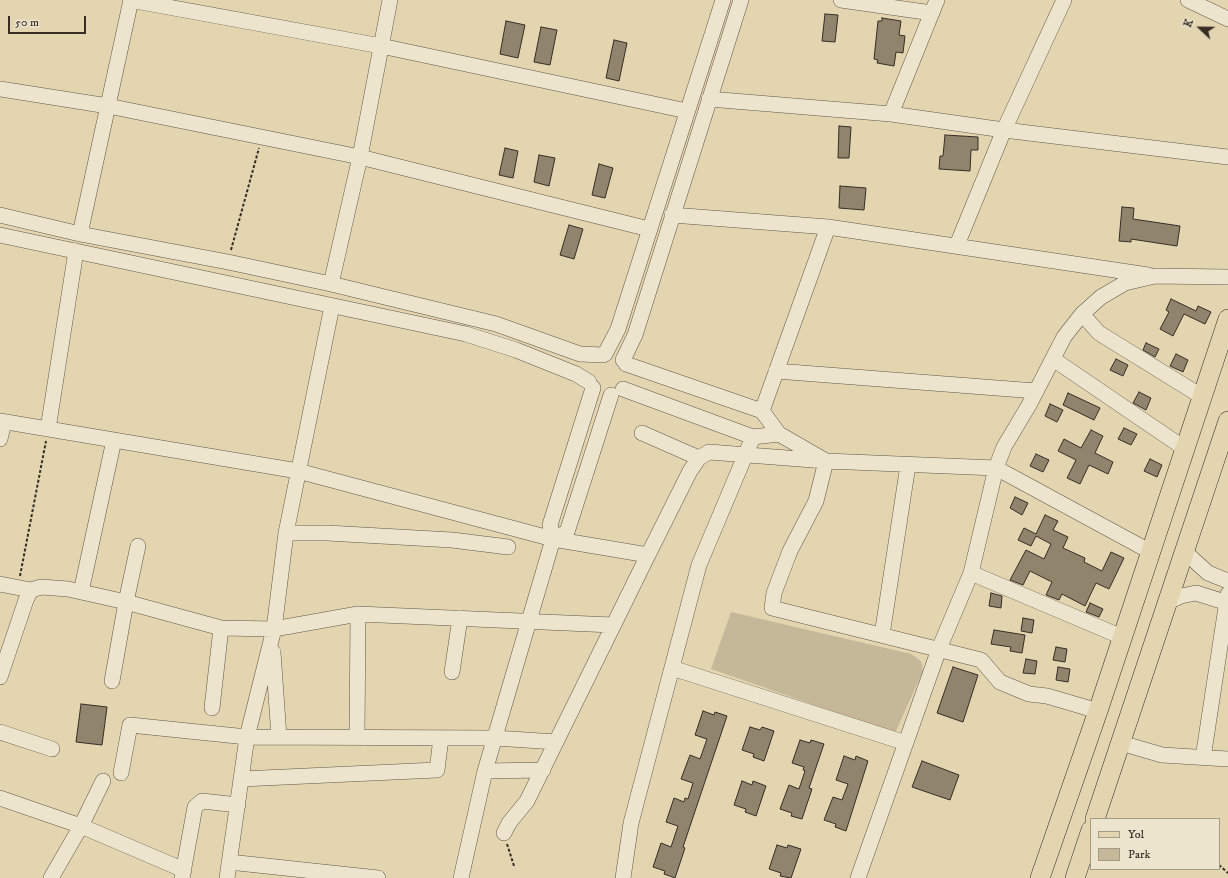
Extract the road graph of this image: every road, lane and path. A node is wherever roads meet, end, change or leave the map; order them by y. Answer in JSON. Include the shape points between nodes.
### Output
{"nodes":[{"id":1,"x":131,"y":0,"type":"edge"},
{"id":2,"x":390,"y":0,"type":"edge"},
{"id":3,"x":722,"y":0,"type":"edge"},
{"id":4,"x":742,"y":0,"type":"edge"},
{"id":5,"x":841,"y":0,"type":"edge"},
{"id":6,"x":1064,"y":0,"type":"edge"},
{"id":7,"x":1188,"y":0,"type":"edge"},
{"id":8,"x":934,"y":7,"type":"edge"},
{"id":9,"x":1228,"y":19,"type":"edge"},
{"id":10,"x":381,"y":46,"type":"junction"},
{"id":11,"x":0,"y":89,"type":"edge"},
{"id":12,"x":710,"y":99,"type":"junction"},
{"id":13,"x":108,"y":106,"type":"junction"},
{"id":14,"x":687,"y":111,"type":"junction"},
{"id":15,"x":891,"y":114,"type":"junction"},
{"id":16,"x":1004,"y":130,"type":"junction"},
{"id":17,"x":262,"y":137,"type":"junction"},
{"id":18,"x":360,"y":157,"type":"junction"},
{"id":19,"x":1228,"y":157,"type":"edge"},
{"id":20,"x":0,"y":215,"type":"edge"},
{"id":21,"x":672,"y":215,"type":"junction"},
{"id":22,"x":828,"y":226,"type":"junction"},
{"id":23,"x":649,"y":229,"type":"junction"},
{"id":24,"x":0,"y":234,"type":"edge"},
{"id":25,"x":80,"y":234,"type":"junction"},
{"id":26,"x":957,"y":246,"type":"junction"},
{"id":27,"x":76,"y":251,"type":"junction"},
{"id":28,"x":228,"y":262,"type":"junction"},
{"id":29,"x":1154,"y":276,"type":"junction"},
{"id":30,"x":1228,"y":277,"type":"edge"},
{"id":31,"x":331,"y":284,"type":"junction"},
{"id":32,"x":332,"y":306,"type":"junction"},
{"id":33,"x":1082,"y":314,"type":"junction"},
{"id":34,"x":1228,"y":319,"type":"edge"},
{"id":35,"x":604,"y":354,"type":"junction"},
{"id":36,"x":1053,"y":360,"type":"junction"},
{"id":37,"x":624,"y":362,"type":"junction"},
{"id":38,"x":776,"y":371,"type":"junction"},
{"id":39,"x":591,"y":385,"type":"junction"},
{"id":40,"x":1036,"y":390,"type":"junction"},
{"id":41,"x":617,"y":392,"type":"junction"},
{"id":42,"x":1201,"y":396,"type":"junction"},
{"id":43,"x":762,"y":411,"type":"junction"},
{"id":44,"x":1228,"y":421,"type":"edge"},
{"id":45,"x":2,"y":422,"type":"edge"},
{"id":46,"x":48,"y":429,"type":"junction"},
{"id":47,"x":642,"y":433,"type":"dead end"},
{"id":48,"x":778,"y":434,"type":"junction"},
{"id":49,"x":753,"y":437,"type":"junction"},
{"id":50,"x":0,"y":439,"type":"edge"},
{"id":51,"x":114,"y":440,"type":"junction"},
{"id":52,"x":1184,"y":448,"type":"junction"},
{"id":53,"x":744,"y":455,"type":"junction"},
{"id":54,"x":699,"y":458,"type":"junction"},
{"id":55,"x":826,"y":461,"type":"junction"},
{"id":56,"x":908,"y":465,"type":"junction"},
{"id":57,"x":996,"y":468,"type":"junction"},
{"id":58,"x":298,"y":471,"type":"junction"},
{"id":59,"x":286,"y":533,"type":"junction"},
{"id":60,"x":553,"y":539,"type":"junction"},
{"id":61,"x":138,"y":546,"type":"dead end"},
{"id":62,"x":508,"y":547,"type":"dead end"},
{"id":63,"x":1151,"y":552,"type":"junction"},
{"id":64,"x":1184,"y":552,"type":"junction"},
{"id":65,"x":648,"y":555,"type":"junction"},
{"id":66,"x":971,"y":573,"type":"junction"},
{"id":67,"x":1228,"y":581,"type":"edge"},
{"id":68,"x":0,"y":584,"type":"edge"},
{"id":69,"x":25,"y":589,"type":"junction"},
{"id":70,"x":81,"y":592,"type":"junction"},
{"id":71,"x":1227,"y":600,"type":"edge"},
{"id":72,"x":126,"y":602,"type":"junction"},
{"id":73,"x":1168,"y":602,"type":"junction"},
{"id":74,"x":358,"y":614,"type":"junction"},
{"id":75,"x":460,"y":618,"type":"junction"},
{"id":76,"x":529,"y":621,"type":"junction"},
{"id":77,"x":613,"y":625,"type":"junction"},
{"id":78,"x":221,"y":628,"type":"junction"},
{"id":79,"x":273,"y":633,"type":"junction"},
{"id":80,"x":882,"y":635,"type":"junction"},
{"id":81,"x":1122,"y":637,"type":"junction"},
{"id":82,"x":940,"y":649,"type":"junction"},
{"id":83,"x":672,"y":668,"type":"junction"},
{"id":84,"x":452,"y":672,"type":"dead end"},
{"id":85,"x":0,"y":677,"type":"edge"},
{"id":86,"x":112,"y":681,"type":"dead end"},
{"id":87,"x":212,"y":708,"type":"dead end"},
{"id":88,"x":1098,"y":711,"type":"junction"},
{"id":89,"x":0,"y":732,"type":"edge"},
{"id":90,"x":247,"y":737,"type":"junction"},
{"id":91,"x":279,"y":737,"type":"junction"},
{"id":92,"x":357,"y":737,"type":"junction"},
{"id":93,"x":441,"y":738,"type":"junction"},
{"id":94,"x":495,"y":738,"type":"junction"},
{"id":95,"x":556,"y":742,"type":"junction"},
{"id":96,"x":906,"y":743,"type":"junction"},
{"id":97,"x":1121,"y":743,"type":"junction"},
{"id":98,"x":52,"y":748,"type":"dead end"},
{"id":99,"x":1203,"y":758,"type":"junction"},
{"id":100,"x":1228,"y":759,"type":"edge"},
{"id":101,"x":542,"y":770,"type":"junction"},
{"id":102,"x":485,"y":771,"type":"junction"},
{"id":103,"x":121,"y":773,"type":"dead end"},
{"id":104,"x":241,"y":779,"type":"junction"},
{"id":105,"x":104,"y":781,"type":"dead end"},
{"id":106,"x":0,"y":798,"type":"edge"},
{"id":107,"x":238,"y":805,"type":"junction"},
{"id":108,"x":1095,"y":818,"type":"edge"},
{"id":109,"x":81,"y":826,"type":"junction"},
{"id":110,"x":504,"y":833,"type":"joint"},
{"id":111,"x":1090,"y":833,"type":"edge"},
{"id":112,"x":230,"y":862,"type":"junction"},
{"id":113,"x":514,"y":866,"type":"dead end"},
{"id":114,"x":1220,"y":866,"type":"edge"},
{"id":115,"x":1228,"y":873,"type":"edge"},
{"id":116,"x":183,"y":874,"type":"edge"},
{"id":117,"x":51,"y":878,"type":"edge"},
{"id":118,"x":227,"y":878,"type":"edge"},
{"id":119,"x":378,"y":878,"type":"edge"},
{"id":120,"x":461,"y":878,"type":"edge"},
{"id":121,"x":623,"y":878,"type":"edge"},
{"id":122,"x":858,"y":878,"type":"edge"},
{"id":123,"x":1040,"y":878,"type":"edge"},
{"id":124,"x":1075,"y":878,"type":"edge"}],
"edges":[{"from":1,"to":10,"type":"street"},
{"from":1,"to":13,"type":"street"},
{"from":2,"to":10,"type":"street"},
{"from":3,"to":14,"type":"street"},
{"from":4,"to":12,"type":"street"},
{"from":5,"to":8,"type":"street"},
{"from":6,"to":16,"type":"street"},
{"from":7,"to":9,"type":"street"},
{"from":8,"to":15,"type":"street"},
{"from":10,"to":14,"type":"street"},
{"from":10,"to":18,"type":"street"},
{"from":11,"to":13,"type":"street"},
{"from":12,"to":15,"type":"street"},
{"from":12,"to":21,"type":"street"},
{"from":13,"to":17,"type":"street"},
{"from":13,"to":25,"type":"street"},
{"from":14,"to":23,"type":"street"},
{"from":15,"to":16,"type":"street"},
{"from":16,"to":19,"type":"street"},
{"from":16,"to":26,"type":"street"},
{"from":17,"to":18,"type":"street"},
{"from":17,"to":28,"type":"path"},
{"from":18,"to":23,"type":"street"},
{"from":18,"to":31,"type":"street"},
{"from":20,"to":25,"type":"street"},
{"from":21,"to":22,"type":"street"},
{"from":21,"to":37,"type":"street","via":[[635,335]]},
{"from":22,"to":26,"type":"street"},
{"from":22,"to":38,"type":"street"},
{"from":23,"to":35,"type":"street","via":[[618,329]]},
{"from":24,"to":27,"type":"street"},
{"from":25,"to":28,"type":"street"},
{"from":26,"to":29,"type":"street"},
{"from":27,"to":32,"type":"street"},
{"from":27,"to":46,"type":"street"},
{"from":28,"to":31,"type":"street"},
{"from":29,"to":30,"type":"street"},
{"from":29,"to":33,"type":"street","via":[[1125,283],[1101,297]]},
{"from":31,"to":35,"type":"street","via":[[496,324],[580,354]]},
{"from":32,"to":39,"type":"street","via":[[466,334],[576,374]]},
{"from":32,"to":58,"type":"street"},
{"from":33,"to":36,"type":"street","via":[[1064,337]]},
{"from":33,"to":42,"type":"street","via":[[1099,333]]},
{"from":34,"to":42,"type":"main road"},
{"from":35,"to":37,"type":"street","via":[[616,355]]},
{"from":35,"to":39,"type":"street","via":[[597,358],[589,369]]},
{"from":36,"to":40,"type":"street"},
{"from":36,"to":52,"type":"street"},
{"from":37,"to":41,"type":"street","via":[[629,377]]},
{"from":37,"to":43,"type":"street"},
{"from":38,"to":40,"type":"street"},
{"from":38,"to":43,"type":"street"},
{"from":39,"to":41,"type":"street","via":[[605,395]]},
{"from":39,"to":60,"type":"street","via":[[550,525]]},
{"from":40,"to":57,"type":"street","via":[[1004,447]]},
{"from":41,"to":49,"type":"street"},
{"from":41,"to":60,"type":"street","via":[[567,532]]},
{"from":42,"to":52,"type":"main road"},
{"from":43,"to":48,"type":"street"},
{"from":44,"to":64,"type":"main road"},
{"from":45,"to":46,"type":"street"},
{"from":45,"to":50,"type":"street"},
{"from":46,"to":51,"type":"street"},
{"from":46,"to":69,"type":"path"},
{"from":47,"to":54,"type":"street"},
{"from":48,"to":49,"type":"street"},
{"from":48,"to":55,"type":"street"},
{"from":49,"to":53,"type":"street"},
{"from":51,"to":58,"type":"street"},
{"from":51,"to":70,"type":"street"},
{"from":52,"to":63,"type":"main road"},
{"from":53,"to":54,"type":"street","via":[[709,452]]},
{"from":53,"to":55,"type":"street"},
{"from":53,"to":83,"type":"street","via":[[699,565]]},
{"from":54,"to":65,"type":"street"},
{"from":55,"to":56,"type":"street"},
{"from":55,"to":80,"type":"street","via":[[816,501],[790,551],[774,594],[772,608]]},
{"from":56,"to":57,"type":"street"},
{"from":56,"to":80,"type":"street"},
{"from":57,"to":63,"type":"street"},
{"from":57,"to":66,"type":"street"},
{"from":58,"to":59,"type":"street"},
{"from":58,"to":60,"type":"street"},
{"from":59,"to":62,"type":"street","via":[[452,540]]},
{"from":59,"to":79,"type":"street"},
{"from":60,"to":65,"type":"street"},
{"from":60,"to":76,"type":"street"},
{"from":61,"to":72,"type":"street"},
{"from":63,"to":81,"type":"main road"},
{"from":64,"to":67,"type":"street","via":[[1208,573]]},
{"from":64,"to":73,"type":"main road"},
{"from":65,"to":77,"type":"street"},
{"from":66,"to":81,"type":"street"},
{"from":66,"to":82,"type":"street"},
{"from":68,"to":69,"type":"street"},
{"from":69,"to":70,"type":"street","via":[[41,587]]},
{"from":69,"to":85,"type":"street","via":[[26,600]]},
{"from":70,"to":72,"type":"street"},
{"from":71,"to":73,"type":"street","via":[[1196,593]]},
{"from":71,"to":99,"type":"street"},
{"from":72,"to":78,"type":"street"},
{"from":72,"to":86,"type":"street"},
{"from":73,"to":97,"type":"main road"},
{"from":74,"to":75,"type":"street"},
{"from":74,"to":79,"type":"street"},
{"from":74,"to":92,"type":"street"},
{"from":75,"to":76,"type":"street"},
{"from":75,"to":84,"type":"street"},
{"from":76,"to":77,"type":"street"},
{"from":76,"to":94,"type":"street"},
{"from":77,"to":95,"type":"street"},
{"from":78,"to":79,"type":"street"},
{"from":78,"to":87,"type":"street"},
{"from":79,"to":90,"type":"street"},
{"from":79,"to":91,"type":"street"},
{"from":80,"to":82,"type":"street"},
{"from":81,"to":88,"type":"main road"},
{"from":82,"to":88,"type":"street","via":[[981,660],[1000,682],[1029,694],[1047,696]]},
{"from":82,"to":96,"type":"street"},
{"from":83,"to":96,"type":"street"},
{"from":83,"to":121,"type":"street","via":[[631,823]]},
{"from":88,"to":123,"type":"main road"},
{"from":89,"to":98,"type":"street"},
{"from":90,"to":91,"type":"street"},
{"from":90,"to":103,"type":"street","via":[[130,724]]},
{"from":90,"to":104,"type":"street"},
{"from":91,"to":92,"type":"street"},
{"from":92,"to":93,"type":"street"},
{"from":93,"to":94,"type":"street"},
{"from":93,"to":104,"type":"street","via":[[437,770]]},
{"from":94,"to":95,"type":"street"},
{"from":94,"to":102,"type":"street"},
{"from":95,"to":101,"type":"street"},
{"from":96,"to":122,"type":"street"},
{"from":97,"to":99,"type":"street","via":[[1162,754]]},
{"from":97,"to":108,"type":"main road"},
{"from":99,"to":100,"type":"street"},
{"from":101,"to":102,"type":"street"},
{"from":101,"to":110,"type":"street","via":[[527,801]]},
{"from":102,"to":120,"type":"street"},
{"from":104,"to":107,"type":"street"},
{"from":105,"to":109,"type":"street"},
{"from":106,"to":109,"type":"street"},
{"from":107,"to":112,"type":"street"},
{"from":107,"to":116,"type":"street","via":[[202,801],[195,807]]},
{"from":109,"to":116,"type":"street"},
{"from":109,"to":117,"type":"street"},
{"from":110,"to":113,"type":"path"},
{"from":111,"to":124,"type":"main road"},
{"from":112,"to":118,"type":"street"},
{"from":112,"to":119,"type":"street"},
{"from":114,"to":115,"type":"path"}]}
